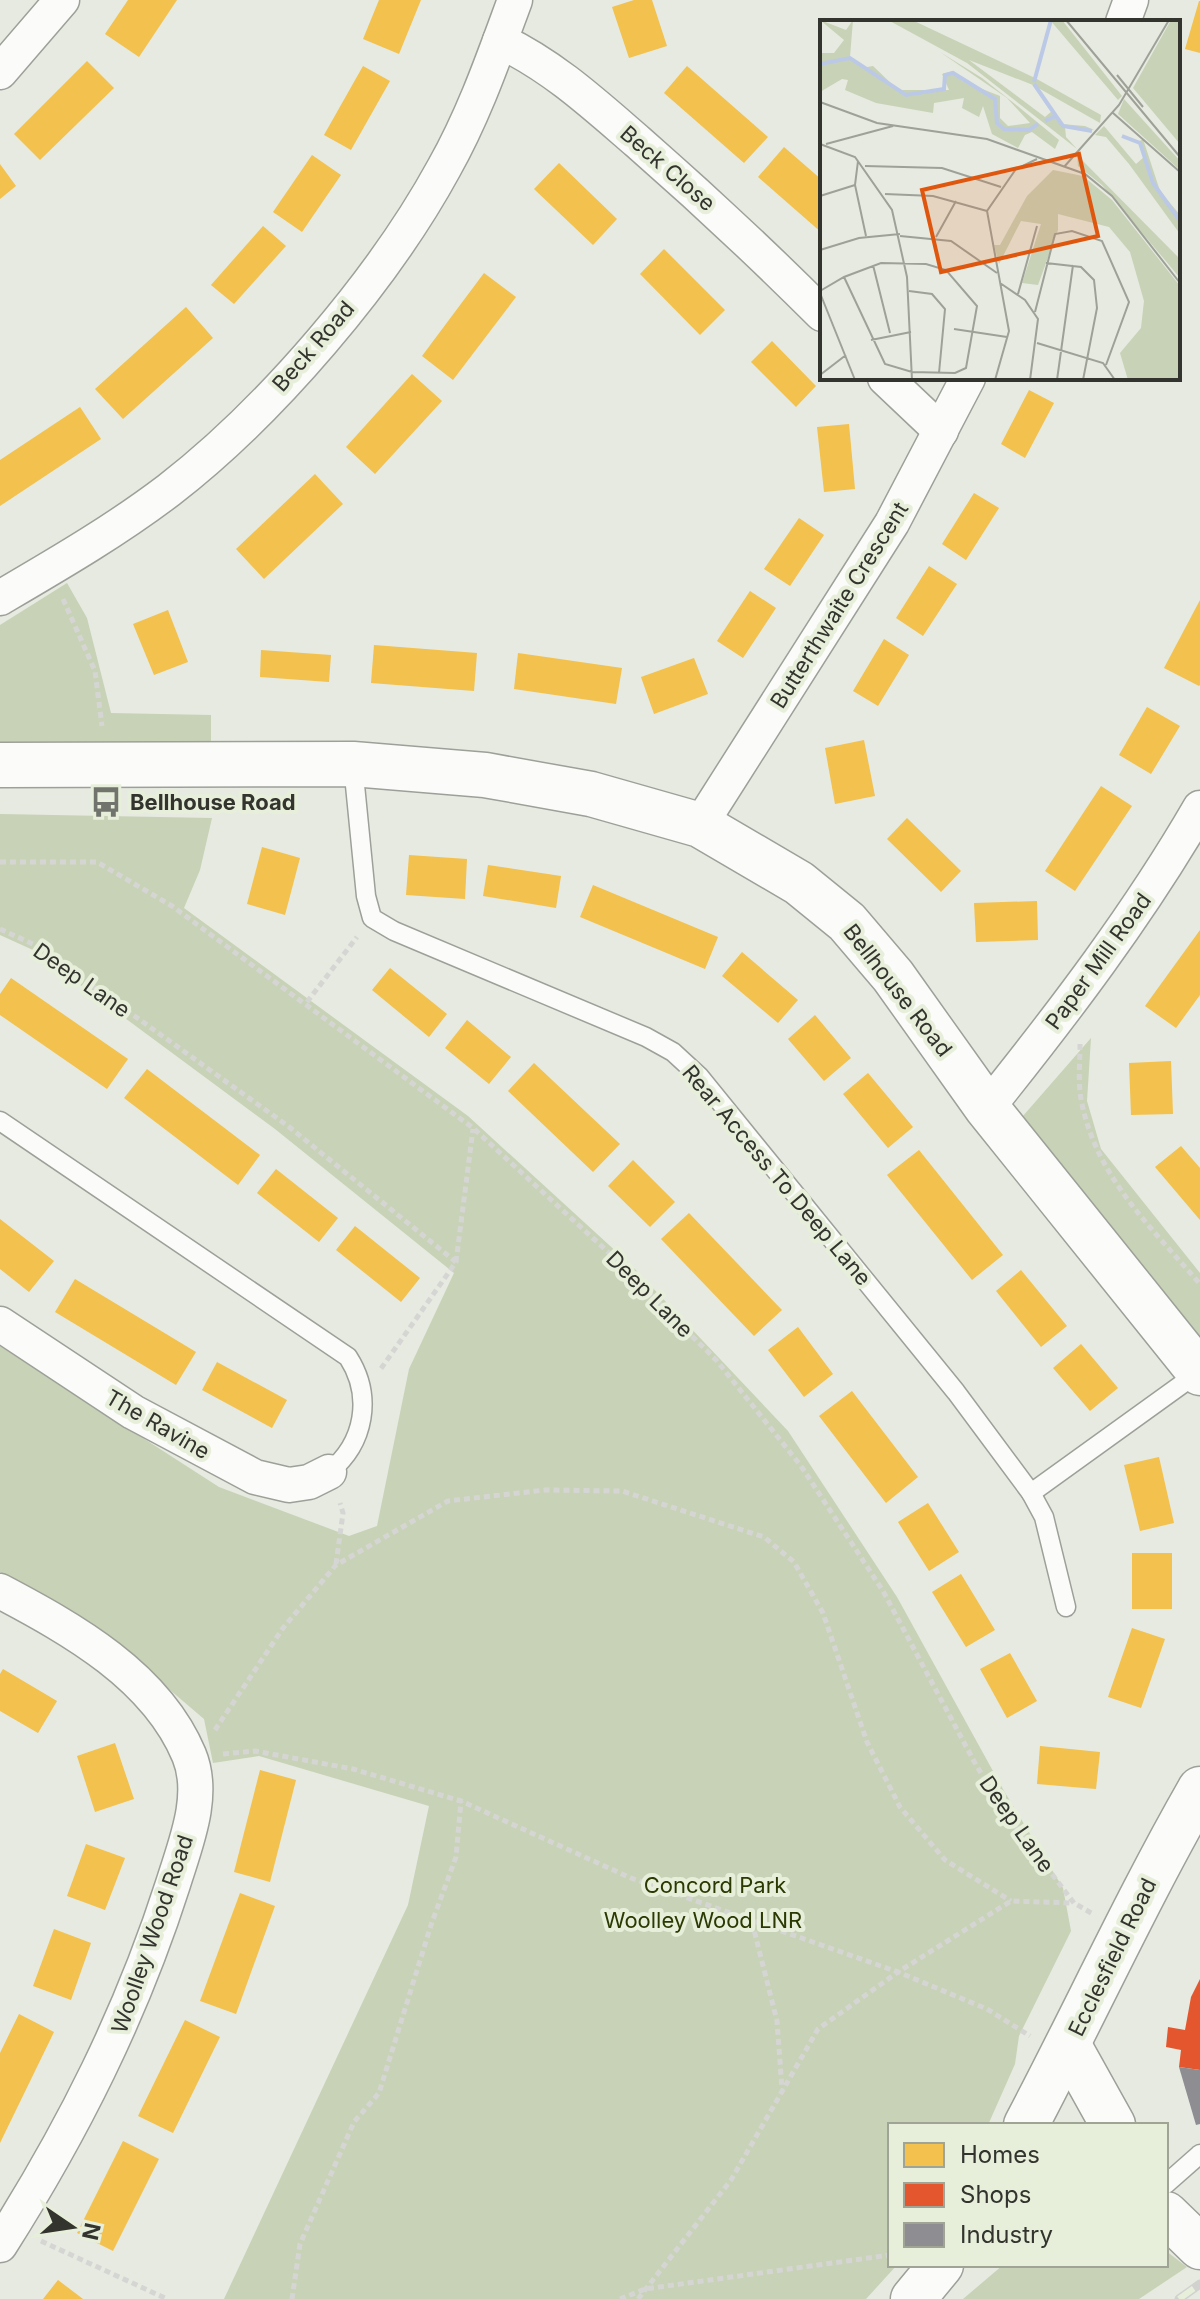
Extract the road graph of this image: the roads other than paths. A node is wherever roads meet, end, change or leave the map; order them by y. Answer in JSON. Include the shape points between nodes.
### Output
{"nodes":[{"id":1,"x":62,"y":0,"type":"edge"},
{"id":2,"x":515,"y":0,"type":"edge"},
{"id":3,"x":1131,"y":0,"type":"edge"},
{"id":4,"x":1124,"y":20,"type":"edge"},
{"id":5,"x":500,"y":41,"type":"junction"},
{"id":6,"x":0,"y":72,"type":"edge"},
{"id":7,"x":820,"y":312,"type":"edge"},
{"id":8,"x":887,"y":380,"type":"edge"},
{"id":9,"x":967,"y":380,"type":"edge"},
{"id":10,"x":941,"y":431,"type":"junction"},
{"id":11,"x":0,"y":598,"type":"edge"},
{"id":12,"x":353,"y":764,"type":"junction"},
{"id":13,"x":0,"y":765,"type":"edge"},
{"id":14,"x":1200,"y":808,"type":"edge"},
{"id":15,"x":700,"y":825,"type":"junction"},
{"id":16,"x":987,"y":1108,"type":"junction"},
{"id":17,"x":0,"y":1121,"type":"edge"},
{"id":18,"x":0,"y":1324,"type":"edge"},
{"id":19,"x":1200,"y":1373,"type":"edge"},
{"id":20,"x":329,"y":1472,"type":"joint"},
{"id":21,"x":1031,"y":1493,"type":"junction"},
{"id":22,"x":0,"y":1591,"type":"edge"},
{"id":23,"x":1066,"y":1607,"type":"dead end"},
{"id":24,"x":1200,"y":1789,"type":"edge"},
{"id":25,"x":1069,"y":2046,"type":"junction"},
{"id":26,"x":1027,"y":2123,"type":"edge"},
{"id":27,"x":1112,"y":2123,"type":"edge"},
{"id":28,"x":1200,"y":2154,"type":"edge"},
{"id":29,"x":1168,"y":2182,"type":"edge"},
{"id":30,"x":1168,"y":2216,"type":"edge"},
{"id":31,"x":6,"y":2236,"type":"edge"},
{"id":32,"x":1200,"y":2247,"type":"edge"},
{"id":33,"x":939,"y":2267,"type":"edge"},
{"id":34,"x":913,"y":2299,"type":"edge"}],
"edges":[{"from":1,"to":6,"type":"street"},
{"from":2,"to":5,"type":"street","name":"Beck Road"},
{"from":3,"to":4,"type":"street"},
{"from":5,"to":7,"type":"street","name":"Beck Close","via":[[552,69],[589,99],[732,224]]},
{"from":5,"to":11,"type":"street","name":"Beck Road","via":[[444,168],[402,236],[333,325],[254,413],[171,488],[93,544]]},
{"from":8,"to":10,"type":"street"},
{"from":9,"to":10,"type":"street","name":"Butterthwaite Crescent"},
{"from":10,"to":15,"type":"street","name":"Butterthwaite Crescent","via":[[869,561]]},
{"from":12,"to":13,"type":"main road","name":"Bellhouse Road"},
{"from":12,"to":15,"type":"main road","name":"Bellhouse Road","via":[[485,775],[591,794]]},
{"from":12,"to":21,"type":"lane","name":"Rear Access To Deep Lane","via":[[372,918],[673,1052],[733,1116]]},
{"from":14,"to":16,"type":"street","name":"Paper Mill Road","via":[[1071,1004]]},
{"from":15,"to":16,"type":"main road","name":"Bellhouse Road","via":[[799,883],[847,922],[893,976]]},
{"from":16,"to":19,"type":"main road","name":"Bellhouse Road"},
{"from":17,"to":20,"type":"lane","via":[[348,1357],[362,1382],[364,1404],[359,1428],[342,1461]]},
{"from":18,"to":20,"type":"street","name":"The Ravine","via":[[133,1412],[255,1477],[289,1485]]},
{"from":19,"to":21,"type":"lane"},
{"from":21,"to":23,"type":"lane","name":"Rear Access To Deep Lane","via":[[1044,1517]]},
{"from":22,"to":31,"type":"street","name":"Woolley Wood Road","via":[[93,1647],[137,1682],[163,1708],[196,1756],[189,1833],[153,1945],[111,2050]]},
{"from":24,"to":25,"type":"main road","name":"Ecclesfield Road","via":[[1121,1931]]},
{"from":25,"to":26,"type":"main road","name":"Ecclesfield Road"},
{"from":25,"to":27,"type":"main road"},
{"from":28,"to":29,"type":"lane"},
{"from":30,"to":32,"type":"main road"},
{"from":33,"to":34,"type":"main road"}]}
